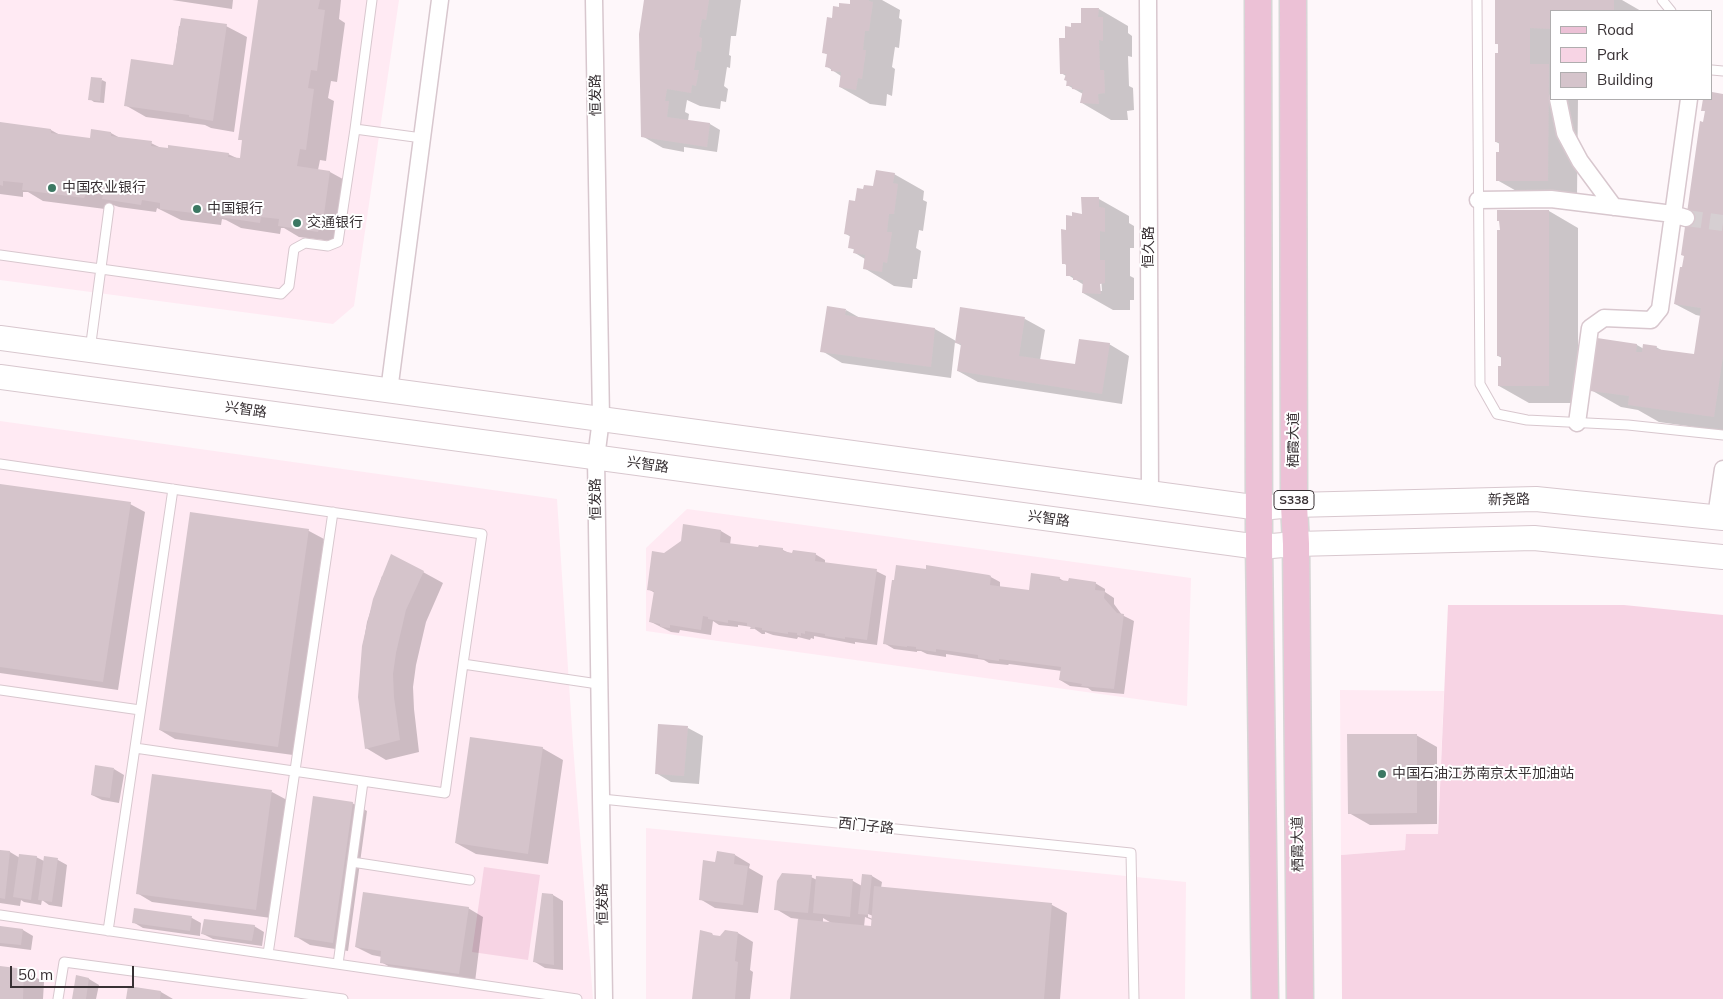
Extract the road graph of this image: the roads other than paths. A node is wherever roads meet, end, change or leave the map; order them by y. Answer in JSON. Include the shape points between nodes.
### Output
{"nodes":[{"id":1,"x":372,"y":0,"type":"edge"},
{"id":2,"x":440,"y":0,"type":"edge"},
{"id":3,"x":594,"y":0,"type":"edge"},
{"id":4,"x":1148,"y":0,"type":"edge"},
{"id":5,"x":1258,"y":0,"type":"edge"},
{"id":6,"x":1293,"y":0,"type":"edge"},
{"id":7,"x":1477,"y":0,"type":"edge"},
{"id":8,"x":1558,"y":100,"type":"edge"},
{"id":9,"x":1689,"y":100,"type":"edge"},
{"id":10,"x":355,"y":129,"type":"junction"},
{"id":11,"x":422,"y":138,"type":"junction"},
{"id":12,"x":1478,"y":200,"type":"junction"},
{"id":13,"x":1614,"y":207,"type":"junction"},
{"id":14,"x":109,"y":208,"type":"dead end"},
{"id":15,"x":1680,"y":216,"type":"junction"},
{"id":16,"x":0,"y":254,"type":"edge"},
{"id":17,"x":101,"y":269,"type":"junction"},
{"id":18,"x":0,"y":338,"type":"edge"},
{"id":19,"x":90,"y":350,"type":"junction"},
{"id":20,"x":0,"y":377,"type":"edge"},
{"id":21,"x":389,"y":391,"type":"junction"},
{"id":22,"x":601,"y":419,"type":"junction"},
{"id":23,"x":1577,"y":423,"type":"junction"},
{"id":24,"x":1723,"y":435,"type":"edge"},
{"id":25,"x":596,"y":458,"type":"junction"},
{"id":26,"x":0,"y":464,"type":"edge"},
{"id":27,"x":1723,"y":468,"type":"edge"},
{"id":28,"x":172,"y":489,"type":"junction"},
{"id":29,"x":1150,"y":493,"type":"junction"},
{"id":30,"x":1294,"y":506,"type":"junction"},
{"id":31,"x":1260,"y":508,"type":"junction"},
{"id":32,"x":333,"y":512,"type":"junction"},
{"id":33,"x":1720,"y":517,"type":"edge"},
{"id":34,"x":1296,"y":544,"type":"junction"},
{"id":35,"x":1259,"y":547,"type":"junction"},
{"id":36,"x":1723,"y":556,"type":"edge"},
{"id":37,"x":463,"y":664,"type":"junction"},
{"id":38,"x":598,"y":684,"type":"junction"},
{"id":39,"x":0,"y":690,"type":"edge"},
{"id":40,"x":140,"y":710,"type":"junction"},
{"id":41,"x":135,"y":748,"type":"junction"},
{"id":42,"x":295,"y":772,"type":"junction"},
{"id":43,"x":363,"y":782,"type":"junction"},
{"id":44,"x":602,"y":799,"type":"junction"},
{"id":45,"x":352,"y":862,"type":"junction"},
{"id":46,"x":470,"y":880,"type":"dead end"},
{"id":47,"x":0,"y":915,"type":"edge"},
{"id":48,"x":108,"y":931,"type":"junction"},
{"id":49,"x":268,"y":954,"type":"junction"},
{"id":50,"x":338,"y":964,"type":"junction"},
{"id":51,"x":58,"y":999,"type":"edge"},
{"id":52,"x":343,"y":999,"type":"edge"},
{"id":53,"x":577,"y":999,"type":"edge"},
{"id":54,"x":604,"y":999,"type":"edge"},
{"id":55,"x":1134,"y":999,"type":"edge"},
{"id":56,"x":1265,"y":999,"type":"edge"},
{"id":57,"x":1300,"y":999,"type":"edge"}],
"edges":[{"from":1,"to":10,"type":"lane"},
{"from":2,"to":11,"type":"street"},
{"from":3,"to":22,"type":"street","name":"恒发路"},
{"from":4,"to":29,"type":"street","name":"恒久路"},
{"from":5,"to":31,"type":"main road","number":"S338"},
{"from":6,"to":30,"type":"main road","name":"栖霞大道","number":"S338"},
{"from":7,"to":12,"type":"lane"},
{"from":8,"to":13,"type":"street","via":[[1565,133],[1580,161]]},
{"from":9,"to":15,"type":"street"},
{"from":10,"to":11,"type":"lane"},
{"from":10,"to":17,"type":"lane","via":[[338,242],[328,246],[305,243],[294,248],[289,286],[281,294]]},
{"from":11,"to":21,"type":"street"},
{"from":12,"to":13,"type":"street","via":[[1551,199]]},
{"from":12,"to":23,"type":"lane","via":[[1480,384],[1497,414],[1527,420]]},
{"from":13,"to":15,"type":"street"},
{"from":14,"to":17,"type":"lane"},
{"from":15,"to":23,"type":"street","via":[[1660,309],[1651,320],[1604,318],[1590,328]]},
{"from":16,"to":17,"type":"lane"},
{"from":17,"to":19,"type":"lane"},
{"from":18,"to":19,"type":"main road"},
{"from":19,"to":21,"type":"main road"},
{"from":20,"to":25,"type":"main road","name":"兴智路"},
{"from":21,"to":22,"type":"main road"},
{"from":22,"to":25,"type":"street","name":"恒发路"},
{"from":22,"to":29,"type":"main road"},
{"from":23,"to":24,"type":"lane"},
{"from":25,"to":35,"type":"main road","name":"兴智路"},
{"from":25,"to":38,"type":"street","name":"恒发路"},
{"from":26,"to":28,"type":"lane"},
{"from":27,"to":33,"type":"street"},
{"from":28,"to":32,"type":"lane"},
{"from":28,"to":40,"type":"lane"},
{"from":29,"to":31,"type":"main road"},
{"from":30,"to":31,"type":"main road"},
{"from":30,"to":33,"type":"main road","name":"新尧路","via":[[1536,500]]},
{"from":30,"to":34,"type":"main road","name":"栖霞大道","number":"S338"},
{"from":31,"to":35,"type":"main road","number":"S338"},
{"from":32,"to":37,"type":"lane","via":[[482,534]]},
{"from":32,"to":42,"type":"lane"},
{"from":34,"to":35,"type":"main road","name":"兴智路"},
{"from":34,"to":36,"type":"main road","via":[[1534,538]]},
{"from":34,"to":57,"type":"main road","name":"栖霞大道","number":"S338"},
{"from":35,"to":56,"type":"main road","number":"S338"},
{"from":37,"to":38,"type":"lane"},
{"from":37,"to":43,"type":"lane","via":[[444,793]]},
{"from":38,"to":44,"type":"street","name":"恒发路"},
{"from":39,"to":40,"type":"lane"},
{"from":40,"to":41,"type":"lane"},
{"from":41,"to":42,"type":"lane"},
{"from":41,"to":48,"type":"lane"},
{"from":42,"to":43,"type":"lane"},
{"from":42,"to":49,"type":"lane"},
{"from":43,"to":45,"type":"lane"},
{"from":44,"to":54,"type":"street","name":"恒发路"},
{"from":44,"to":55,"type":"lane","name":"西门子路","via":[[1131,853]]},
{"from":45,"to":46,"type":"lane"},
{"from":45,"to":50,"type":"lane"},
{"from":47,"to":48,"type":"lane"},
{"from":48,"to":49,"type":"lane"},
{"from":49,"to":50,"type":"lane"},
{"from":50,"to":53,"type":"lane"},
{"from":51,"to":52,"type":"lane","via":[[64,962]]}]}
